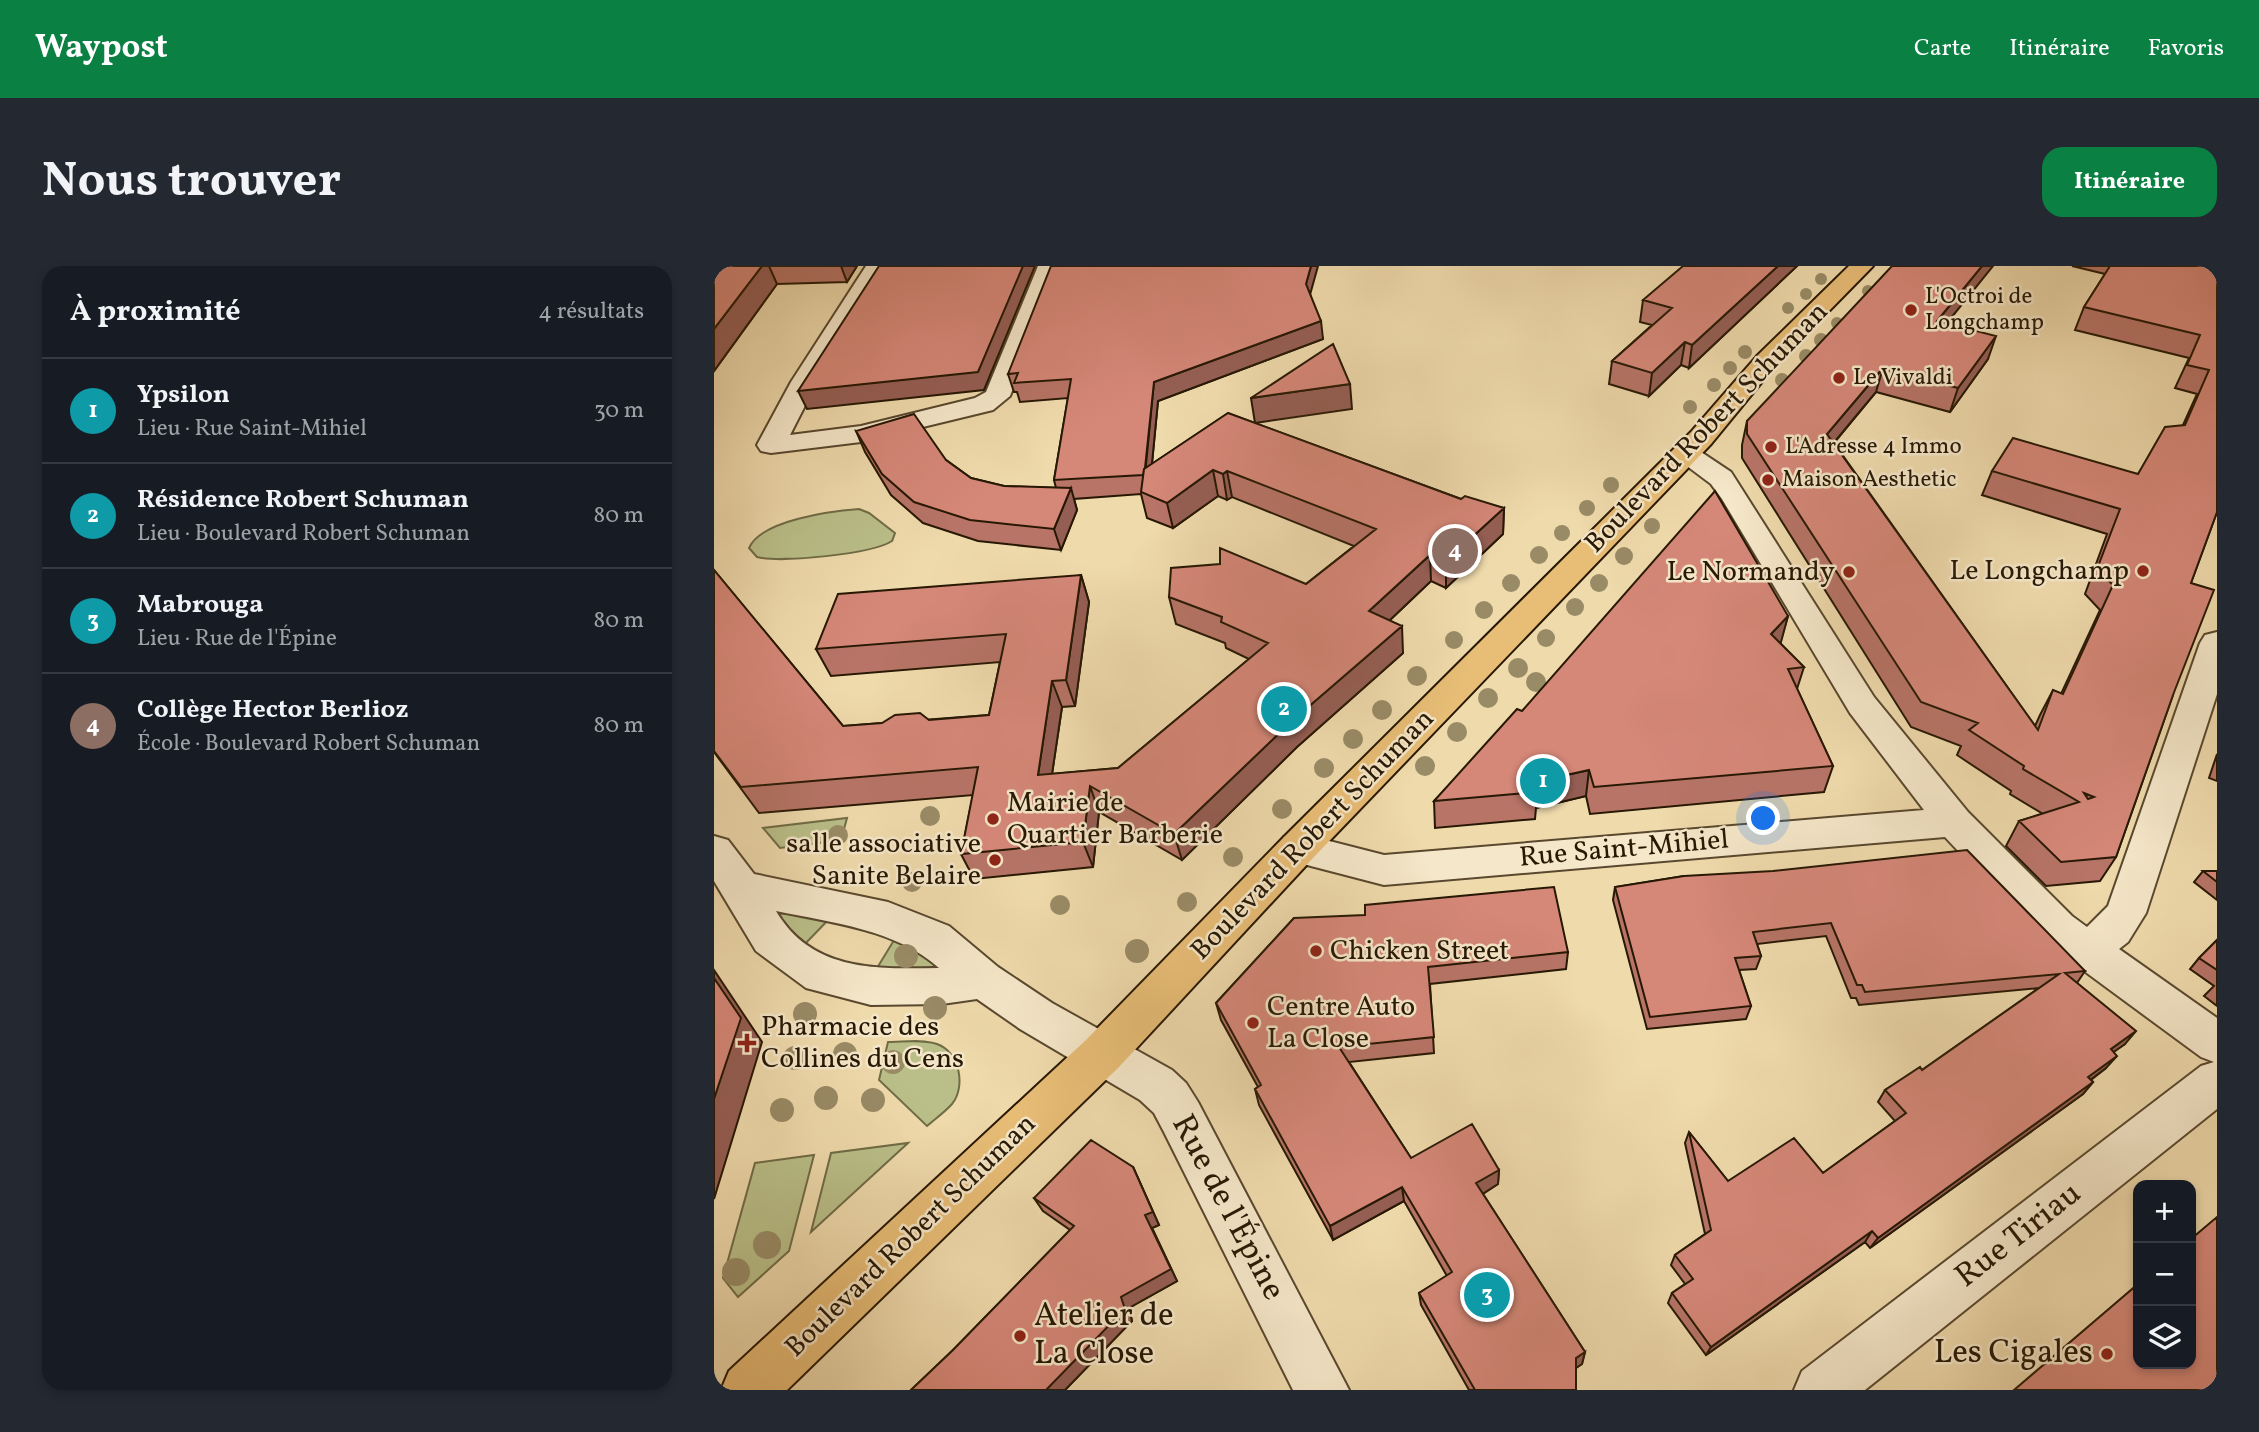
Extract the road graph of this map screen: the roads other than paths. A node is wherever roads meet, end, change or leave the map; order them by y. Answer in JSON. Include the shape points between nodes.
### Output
{"nodes":[{"id":1,"x":877,"y":266,"type":"edge"},
{"id":2,"x":1049,"y":266,"type":"edge"},
{"id":3,"x":1862,"y":266,"type":"edge"},
{"id":4,"x":1685,"y":454,"type":"junction"},
{"id":5,"x":2217,"y":643,"type":"edge"},
{"id":6,"x":1954,"y":822,"type":"junction"},
{"id":7,"x":1298,"y":848,"type":"junction"},
{"id":8,"x":714,"y":851,"type":"edge"},
{"id":9,"x":741,"y":887,"type":"junction"},
{"id":10,"x":2088,"y":950,"type":"junction"},
{"id":11,"x":983,"y":980,"type":"junction"},
{"id":12,"x":2217,"y":1043,"type":"edge"},
{"id":13,"x":1102,"y":1054,"type":"junction"},
{"id":14,"x":2217,"y":1081,"type":"edge"},
{"id":15,"x":748,"y":1390,"type":"edge"},
{"id":16,"x":1322,"y":1390,"type":"edge"},
{"id":17,"x":1821,"y":1390,"type":"edge"}],
"edges":[{"from":1,"to":2,"type":"street","via":[[771,445],[861,434],[984,404],[997,396]]},
{"from":3,"to":4,"type":"main road","name":"Boulevard Robert Schuman","via":[[1766,361]]},
{"from":4,"to":6,"type":"street","via":[[1721,478],[1735,497],[1862,705]]},
{"from":4,"to":7,"type":"main road","name":"Boulevard Robert Schuman"},
{"from":5,"to":10,"type":"street","via":[[2126,913]]},
{"from":6,"to":7,"type":"street","name":"Rue Saint-Mihiel","via":[[1384,870]]},
{"from":6,"to":10,"type":"street","via":[[2057,928]]},
{"from":7,"to":13,"type":"main road","name":"Boulevard Robert Schuman"},
{"from":8,"to":9,"type":"street"},
{"from":9,"to":11,"type":"street","name":"Rue de l'Épine","via":[[888,919],[934,938]]},
{"from":9,"to":11,"type":"street","via":[[771,939],[821,975],[872,987],[920,988]]},
{"from":10,"to":12,"type":"street"},
{"from":11,"to":13,"type":"street","name":"Rue de l'Épine"},
{"from":13,"to":15,"type":"main road","name":"Boulevard Robert Schuman"},
{"from":13,"to":16,"type":"street","name":"Rue de l'Épine","via":[[1170,1098]]},
{"from":14,"to":17,"type":"street","name":"Rue Tiriau"}]}
